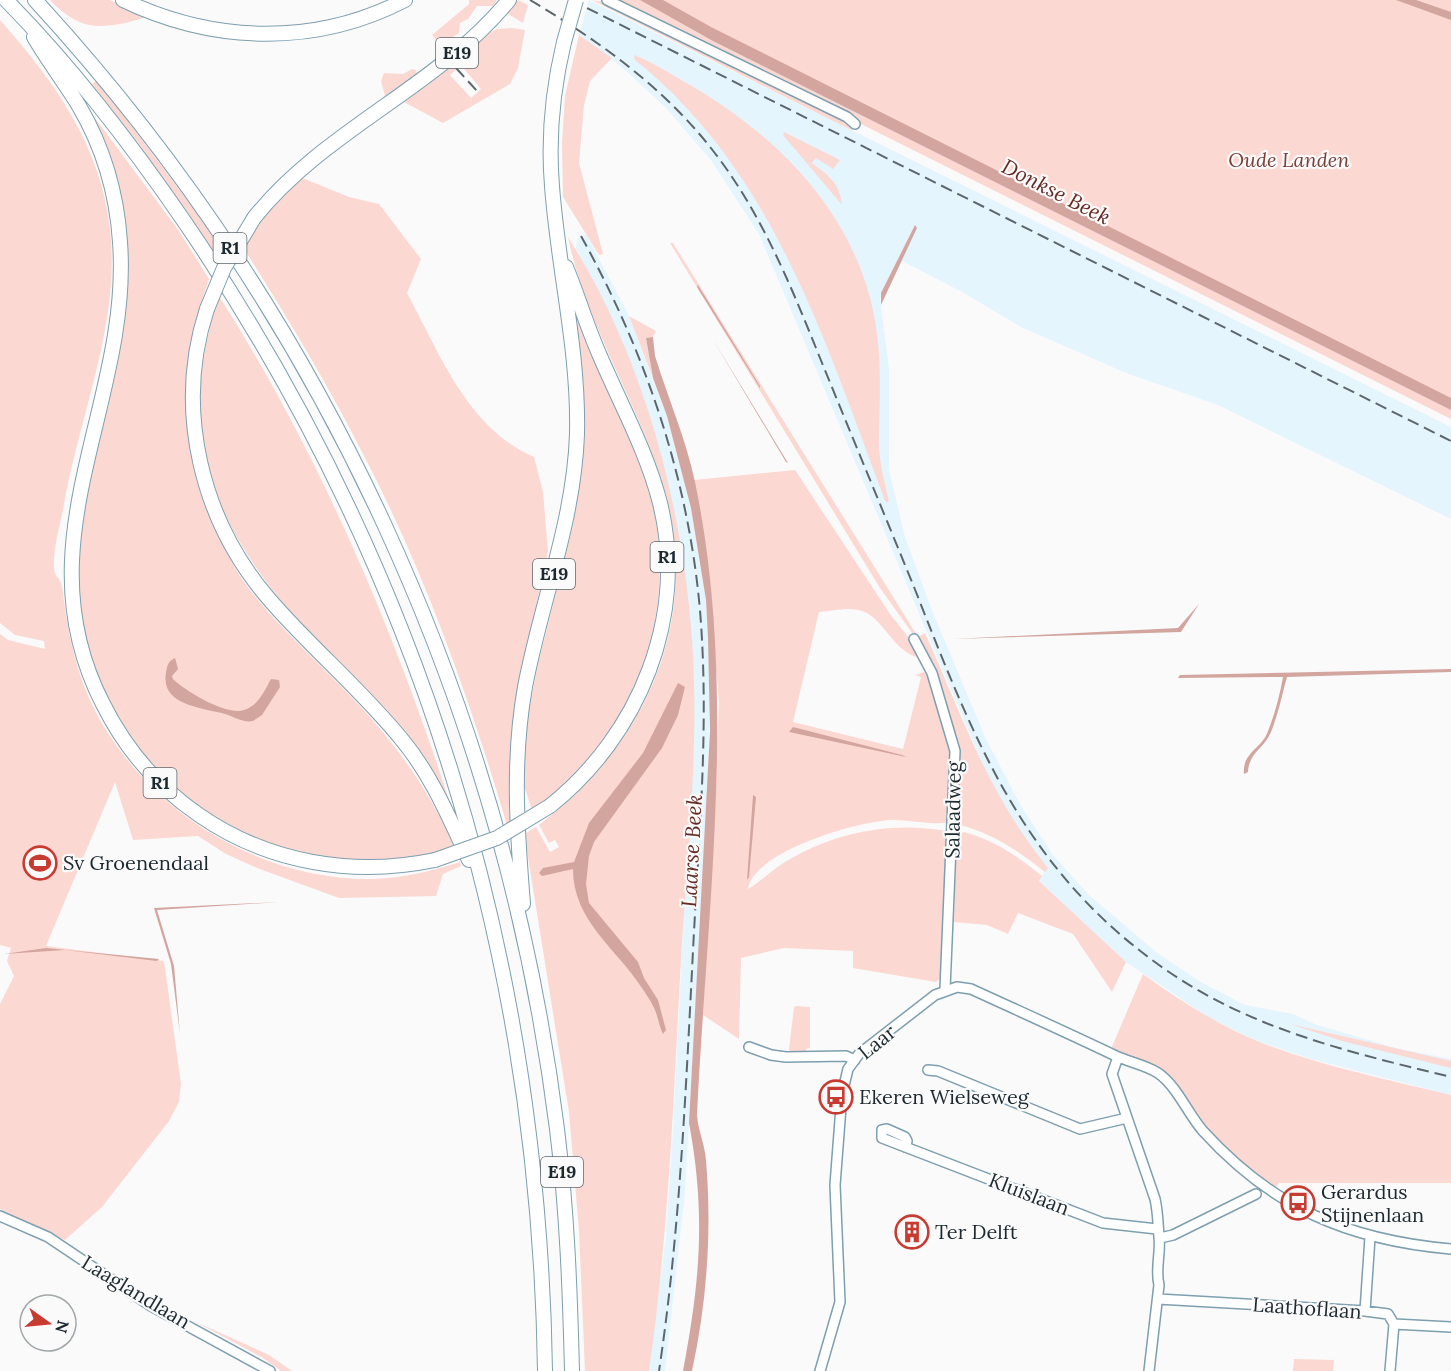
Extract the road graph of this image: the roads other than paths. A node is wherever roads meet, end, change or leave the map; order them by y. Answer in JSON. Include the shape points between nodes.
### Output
{"nodes":[{"id":1,"x":6,"y":0,"type":"edge"},
{"id":2,"x":36,"y":0,"type":"edge"},
{"id":3,"x":123,"y":0,"type":"edge"},
{"id":4,"x":405,"y":0,"type":"edge"},
{"id":5,"x":576,"y":0,"type":"edge"},
{"id":6,"x":609,"y":1,"type":"edge"},
{"id":7,"x":505,"y":5,"type":"edge"},
{"id":8,"x":23,"y":17,"type":"junction"},
{"id":9,"x":855,"y":124,"type":"dead end"},
{"id":10,"x":561,"y":254,"type":"junction"},
{"id":11,"x":386,"y":522,"type":"joint"},
{"id":12,"x":361,"y":536,"type":"joint"},
{"id":13,"x":914,"y":639,"type":"dead end"},
{"id":14,"x":487,"y":897,"type":"junction"},
{"id":15,"x":527,"y":951,"type":"junction"},
{"id":16,"x":945,"y":989,"type":"junction"},
{"id":17,"x":749,"y":1047,"type":"dead end"},
{"id":18,"x":1118,"y":1057,"type":"junction"},
{"id":19,"x":855,"y":1060,"type":"junction"},
{"id":20,"x":928,"y":1070,"type":"dead end"},
{"id":21,"x":1127,"y":1118,"type":"junction"},
{"id":22,"x":905,"y":1147,"type":"dead end"},
{"id":23,"x":1256,"y":1194,"type":"dead end"},
{"id":24,"x":0,"y":1216,"type":"edge"},
{"id":25,"x":1158,"y":1233,"type":"junction"},
{"id":26,"x":1370,"y":1237,"type":"junction"},
{"id":27,"x":1451,"y":1250,"type":"edge"},
{"id":28,"x":1158,"y":1299,"type":"junction"},
{"id":29,"x":1365,"y":1311,"type":"junction"},
{"id":30,"x":1394,"y":1324,"type":"junction"},
{"id":31,"x":1451,"y":1327,"type":"edge"},
{"id":32,"x":270,"y":1371,"type":"edge"},
{"id":33,"x":545,"y":1371,"type":"edge"},
{"id":34,"x":572,"y":1371,"type":"edge"},
{"id":35,"x":820,"y":1371,"type":"edge"},
{"id":36,"x":1149,"y":1371,"type":"edge"},
{"id":37,"x":1390,"y":1371,"type":"edge"}],
"edges":[{"from":1,"to":8,"type":"highway","number":"R1"},
{"from":2,"to":11,"type":"highway","number":"R1","via":[[131,112],[227,244],[316,385]]},
{"from":3,"to":4,"type":"highway","via":[[193,26],[263,35],[338,25]]},
{"from":5,"to":10,"type":"highway","number":"R1","bridge":true,"via":[[555,92],[551,139]]},
{"from":6,"to":9,"type":"street"},
{"from":7,"to":14,"type":"highway","number":"E19","bridge":true,"via":[[456,54],[300,169],[254,218],[224,268],[207,309],[196,357],[193,415],[202,471],[222,527],[244,567],[405,742],[427,773]]},
{"from":8,"to":10,"type":"highway","number":"R1","bridge":true,"via":[[92,131],[111,183],[119,228],[118,314],[80,486],[72,545],[71,585],[84,661],[119,733],[153,776],[189,808],[232,835],[288,857],[342,866],[381,868],[435,861],[497,838],[550,806],[595,765],[638,699],[662,623],[667,568],[663,521],[649,468]]},
{"from":8,"to":12,"type":"highway","number":"R1","via":[[111,120],[229,288],[307,421]]},
{"from":10,"to":15,"type":"highway","number":"E19","via":[[575,366],[577,436],[562,544],[530,664],[519,727],[515,800]]},
{"from":11,"to":15,"type":"highway","number":"E19","via":[[460,709],[502,845]]},
{"from":12,"to":14,"type":"highway","number":"E19","via":[[429,703]]},
{"from":13,"to":16,"type":"street","name":"Salaadweg","via":[[932,673],[955,751]]},
{"from":14,"to":33,"type":"highway","number":"E19","via":[[511,1010],[530,1131],[542,1264]]},
{"from":15,"to":34,"type":"highway","number":"E19","via":[[562,1174]]},
{"from":16,"to":18,"type":"street","via":[[971,990]]},
{"from":16,"to":19,"type":"street","name":"Laar"},
{"from":17,"to":19,"type":"street","via":[[771,1056],[846,1056]]},
{"from":18,"to":21,"type":"street","via":[[1113,1074]]},
{"from":18,"to":26,"type":"street","via":[[1158,1073],[1202,1130],[1268,1189],[1336,1227]]},
{"from":19,"to":35,"type":"street","name":"Laar","via":[[845,1078],[836,1163],[840,1302]]},
{"from":20,"to":21,"type":"street","via":[[1080,1129]]},
{"from":21,"to":25,"type":"street","via":[[1155,1199]]},
{"from":22,"to":25,"type":"street","name":"Kluislaan","via":[[1103,1223]]},
{"from":23,"to":25,"type":"street","via":[[1173,1235]]},
{"from":24,"to":32,"type":"street","name":"Laaglandlaan","via":[[48,1237],[151,1306]]},
{"from":25,"to":28,"type":"street"},
{"from":26,"to":27,"type":"street"},
{"from":26,"to":29,"type":"street"},
{"from":28,"to":29,"type":"street","name":"Laathoflaan"},
{"from":28,"to":36,"type":"street"},
{"from":29,"to":30,"type":"street","name":"Laathoflaan","via":[[1389,1314]]},
{"from":30,"to":31,"type":"street","name":"Laathoflaan"},
{"from":30,"to":37,"type":"street"}]}
